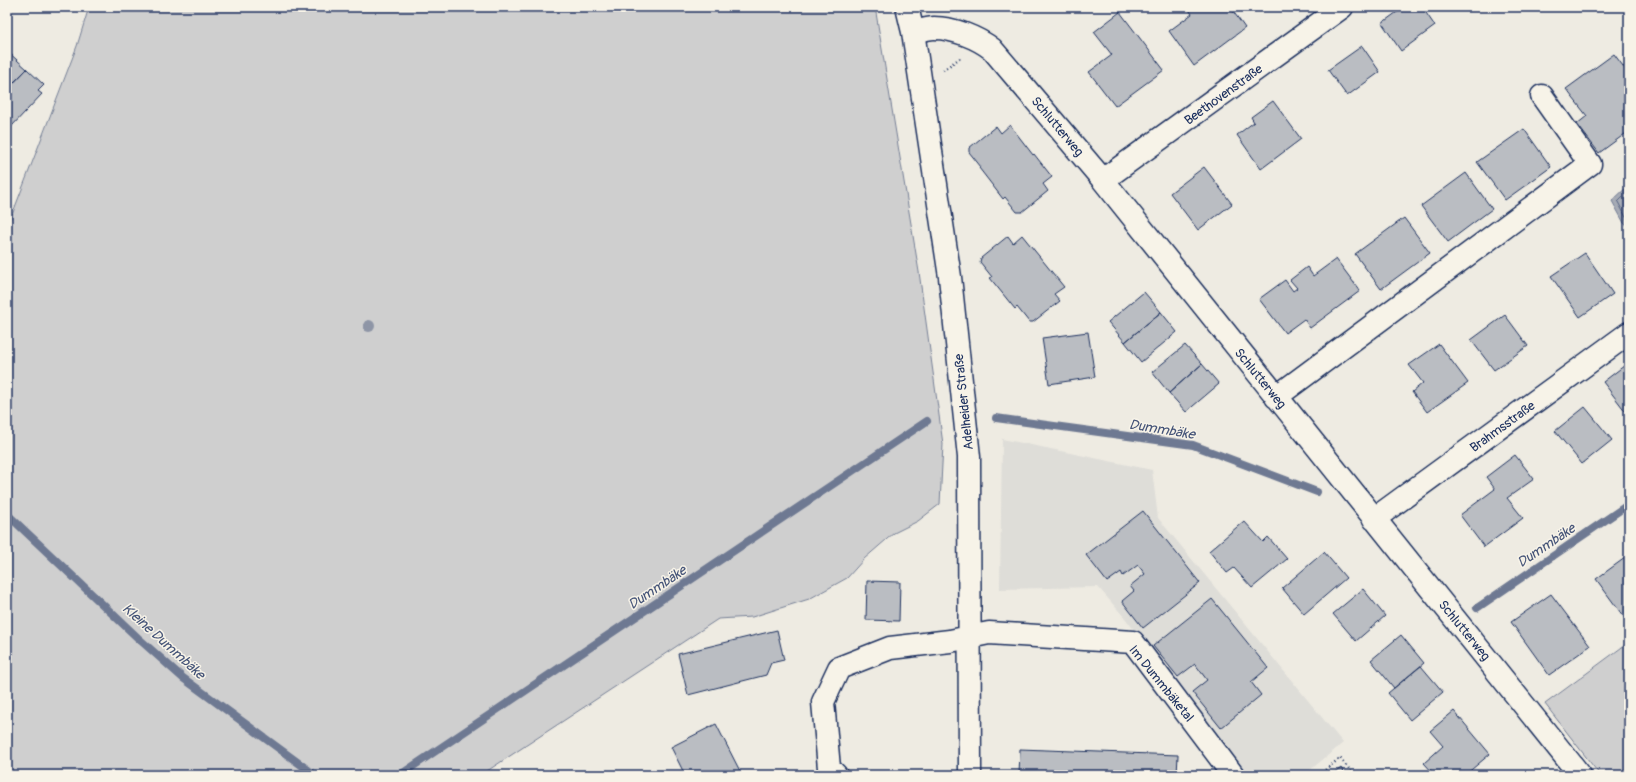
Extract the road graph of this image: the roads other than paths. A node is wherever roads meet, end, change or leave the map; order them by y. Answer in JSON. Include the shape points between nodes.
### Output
{"nodes":[{"id":1,"x":907,"y":7,"type":"edge"},
{"id":2,"x":1342,"y":7,"type":"edge"},
{"id":3,"x":913,"y":32,"type":"junction"},
{"id":4,"x":1542,"y":96,"type":"dead end"},
{"id":5,"x":1103,"y":180,"type":"junction"},
{"id":6,"x":1629,"y":333,"type":"edge"},
{"id":7,"x":1276,"y":397,"type":"junction"},
{"id":8,"x":1374,"y":519,"type":"junction"},
{"id":9,"x":960,"y":639,"type":"junction"},
{"id":10,"x":836,"y":775,"type":"edge"},
{"id":11,"x":970,"y":775,"type":"edge"},
{"id":12,"x":1233,"y":775,"type":"edge"},
{"id":13,"x":1580,"y":775,"type":"edge"}],
"edges":[{"from":1,"to":3,"type":"street","name":"Adelheider Straße"},
{"from":2,"to":5,"type":"street","name":"Beethovenstraße"},
{"from":3,"to":5,"type":"street","name":"Schlutterweg","via":[[935,28],[962,33],[982,41],[1020,80]]},
{"from":3,"to":9,"type":"street","name":"Adelheider Straße","via":[[950,277],[969,458]]},
{"from":4,"to":7,"type":"street","via":[[1590,164]]},
{"from":5,"to":7,"type":"street","name":"Schlutterweg"},
{"from":6,"to":8,"type":"street","name":"Brahmsstraße"},
{"from":7,"to":8,"type":"street","name":"Schlutterweg"},
{"from":8,"to":13,"type":"street","name":"Schlutterweg"},
{"from":9,"to":10,"type":"street","name":"Im Dummbäketal","via":[[890,648],[839,668],[823,702],[829,768]]},
{"from":9,"to":11,"type":"street","name":"Adelheider Straße"},
{"from":9,"to":12,"type":"street","name":"Im Dummbäketal","via":[[989,634],[1133,642]]}]}
